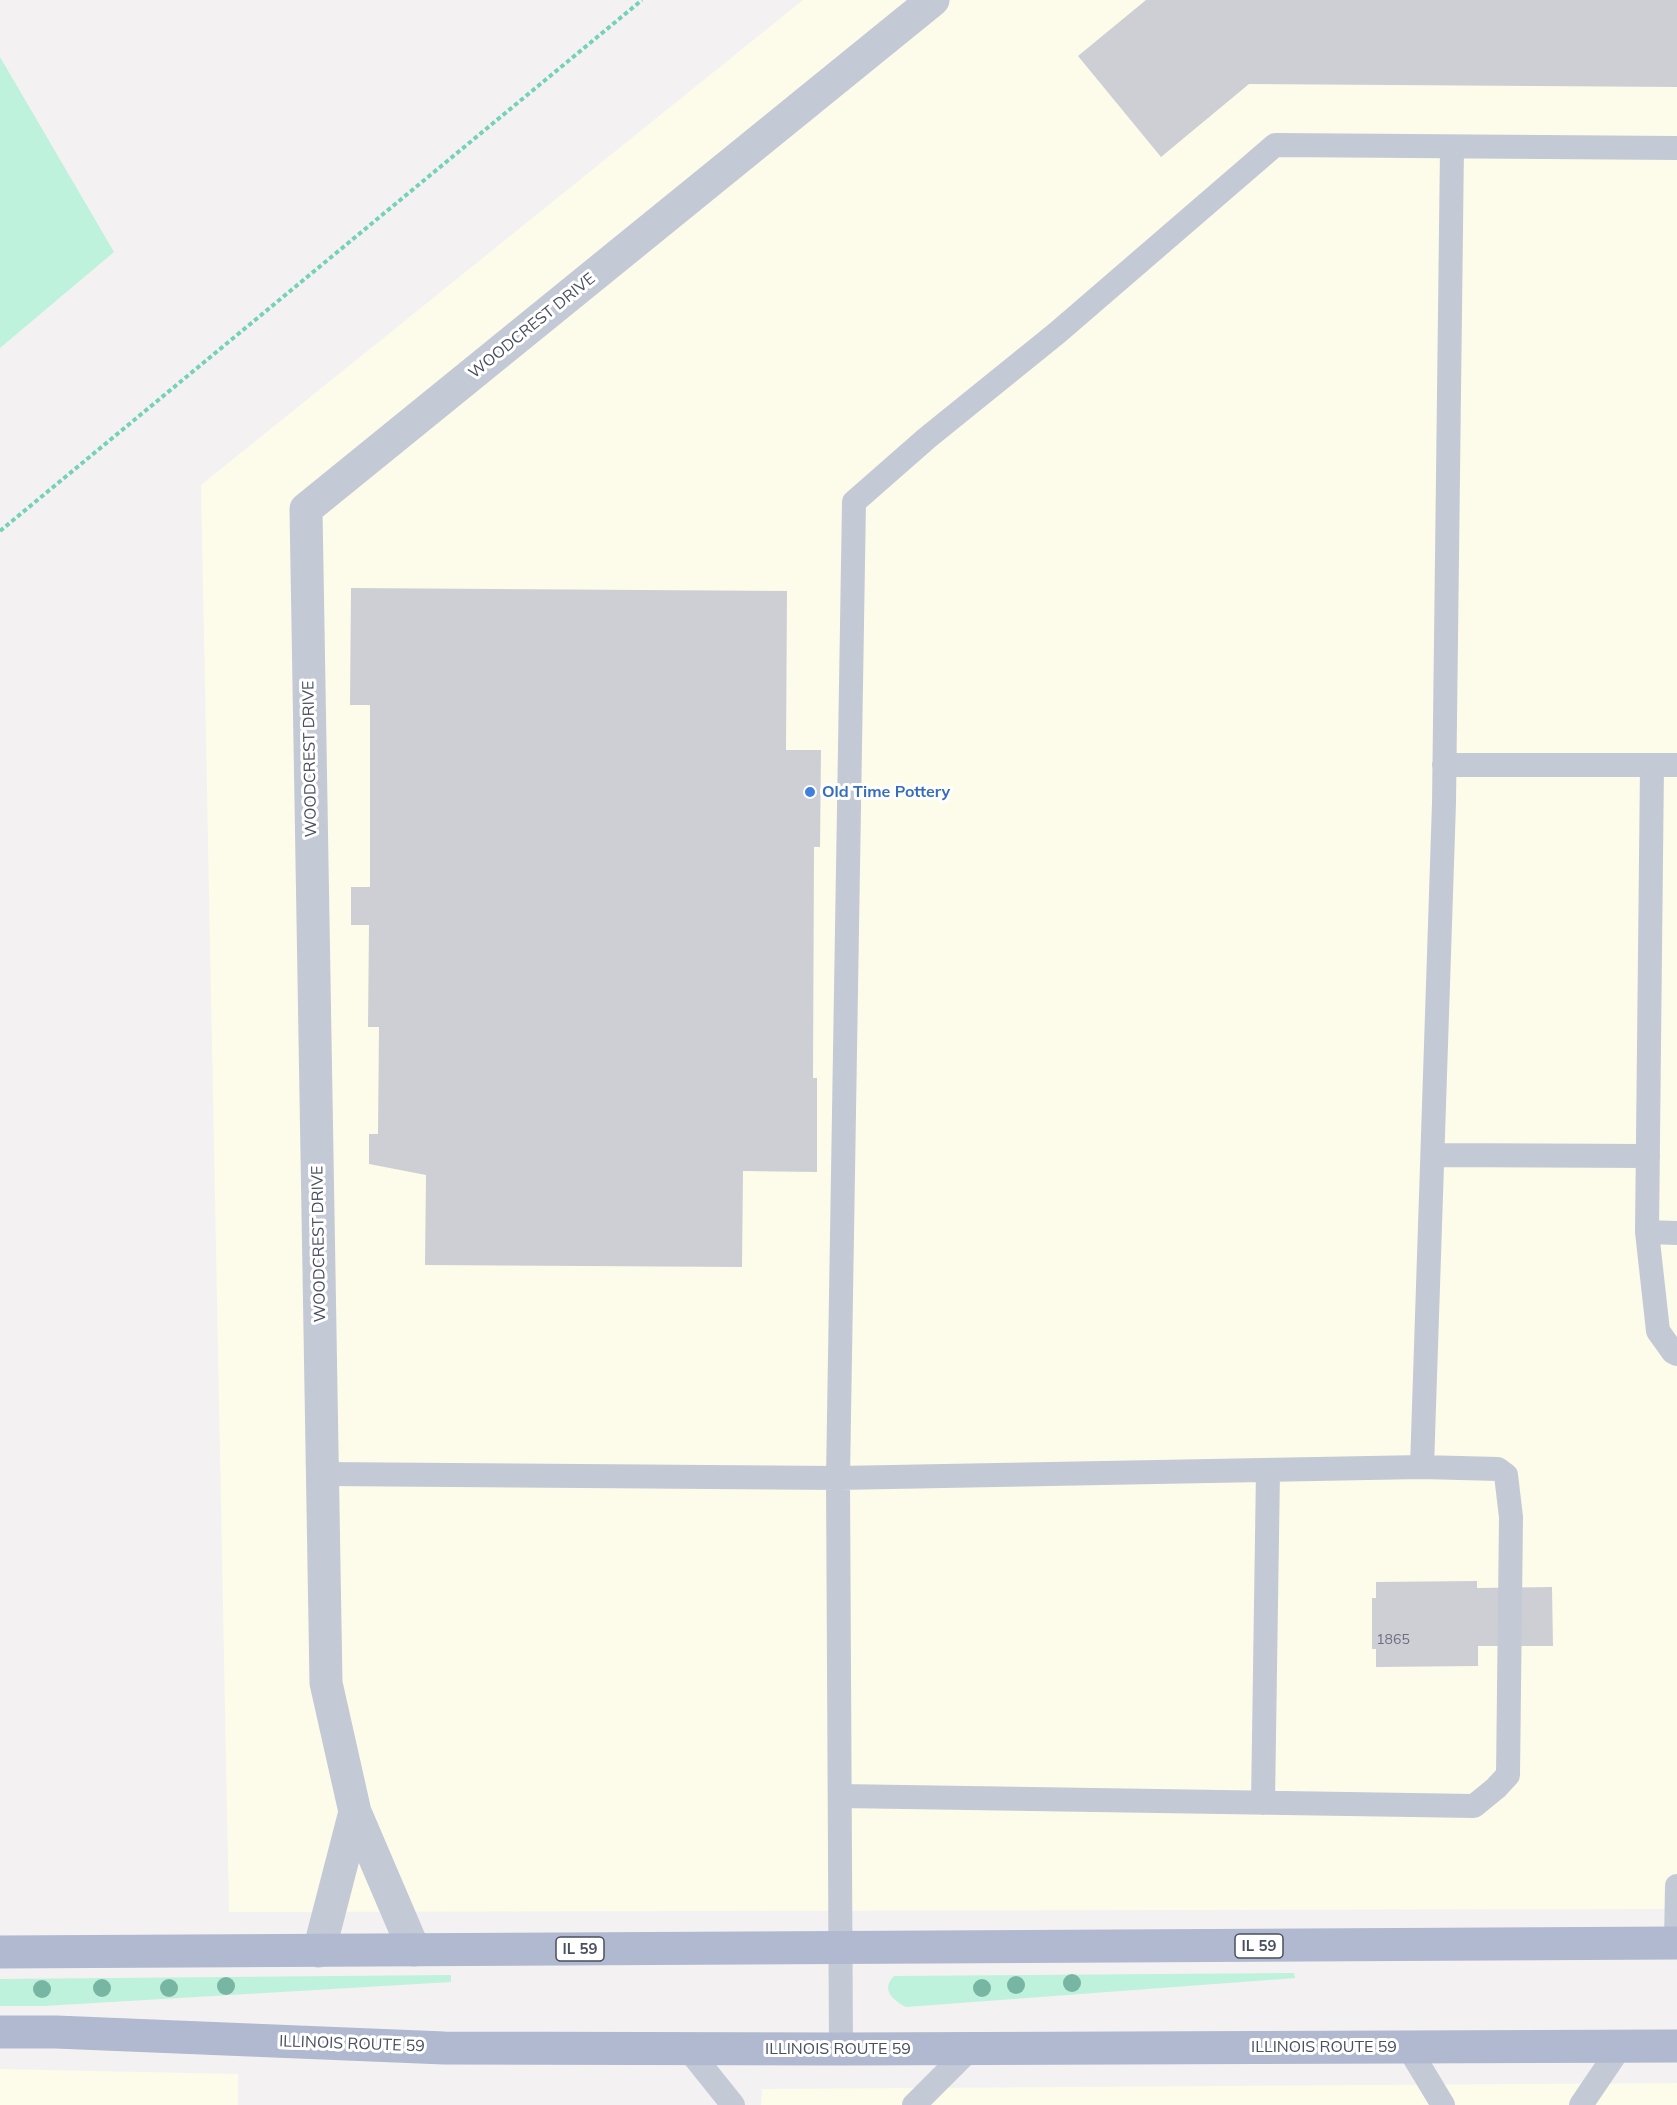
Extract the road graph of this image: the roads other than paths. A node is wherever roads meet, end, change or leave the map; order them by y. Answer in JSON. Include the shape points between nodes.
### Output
{"nodes":[{"id":1,"x":933,"y":0,"type":"edge"},
{"id":2,"x":1452,"y":147,"type":"junction"},
{"id":3,"x":1677,"y":148,"type":"edge"},
{"id":4,"x":1444,"y":765,"type":"junction"},
{"id":5,"x":1652,"y":765,"type":"junction"},
{"id":6,"x":1677,"y":765,"type":"edge"},
{"id":7,"x":1433,"y":1155,"type":"junction"},
{"id":8,"x":1648,"y":1156,"type":"junction"},
{"id":9,"x":1647,"y":1232,"type":"junction"},
{"id":10,"x":1677,"y":1233,"type":"edge"},
{"id":11,"x":1677,"y":1354,"type":"edge"},
{"id":12,"x":1422,"y":1467,"type":"junction"},
{"id":13,"x":1268,"y":1470,"type":"junction"},
{"id":14,"x":322,"y":1474,"type":"junction"},
{"id":15,"x":838,"y":1478,"type":"junction"},
{"id":16,"x":841,"y":1796,"type":"junction"},
{"id":17,"x":1263,"y":1803,"type":"junction"},
{"id":18,"x":355,"y":1812,"type":"junction"},
{"id":19,"x":1677,"y":1886,"type":"edge"},
{"id":20,"x":1676,"y":1943,"type":"edge"},
{"id":21,"x":841,"y":1948,"type":"junction"},
{"id":22,"x":414,"y":1950,"type":"junction"},
{"id":23,"x":319,"y":1951,"type":"junction"},
{"id":24,"x":0,"y":1952,"type":"edge"},
{"id":25,"x":0,"y":2032,"type":"edge"},
{"id":26,"x":1621,"y":2046,"type":"junction"},
{"id":27,"x":1677,"y":2046,"type":"edge"},
{"id":28,"x":1408,"y":2047,"type":"junction"},
{"id":29,"x":971,"y":2048,"type":"junction"},
{"id":30,"x":688,"y":2049,"type":"junction"},
{"id":31,"x":841,"y":2049,"type":"junction"},
{"id":32,"x":733,"y":2105,"type":"edge"},
{"id":33,"x":914,"y":2105,"type":"edge"},
{"id":34,"x":1443,"y":2105,"type":"edge"},
{"id":35,"x":1581,"y":2105,"type":"edge"}],
"edges":[{"from":1,"to":14,"type":"street","name":"WOODCREST DRIVE","via":[[306,510]]},
{"from":2,"to":3,"type":"lane"},
{"from":2,"to":4,"type":"lane"},
{"from":2,"to":15,"type":"lane","via":[[1275,145],[854,502]]},
{"from":4,"to":5,"type":"lane"},
{"from":4,"to":7,"type":"lane"},
{"from":5,"to":6,"type":"lane"},
{"from":5,"to":8,"type":"lane"},
{"from":7,"to":8,"type":"lane"},
{"from":7,"to":12,"type":"lane"},
{"from":8,"to":9,"type":"lane"},
{"from":9,"to":10,"type":"lane"},
{"from":9,"to":11,"type":"lane","via":[[1658,1331]]},
{"from":12,"to":13,"type":"lane"},
{"from":12,"to":17,"type":"lane","via":[[1498,1469],[1506,1474],[1511,1517],[1508,1775],[1474,1806]]},
{"from":13,"to":15,"type":"lane"},
{"from":13,"to":17,"type":"lane"},
{"from":14,"to":15,"type":"lane"},
{"from":14,"to":18,"type":"street","name":"WOODCREST DRIVE","via":[[326,1683]]},
{"from":15,"to":16,"type":"lane"},
{"from":16,"to":17,"type":"lane"},
{"from":16,"to":21,"type":"lane"},
{"from":18,"to":22,"type":"street","name":"WOODCREST DRIVE"},
{"from":18,"to":23,"type":"street","name":"WOODCREST DRIVE"},
{"from":19,"to":20,"type":"lane"},
{"from":20,"to":21,"type":"main road","number":"IL 59"},
{"from":21,"to":22,"type":"main road","number":"IL 59"},
{"from":21,"to":31,"type":"lane"},
{"from":22,"to":23,"type":"main road","number":"IL 59"},
{"from":23,"to":24,"type":"main road","number":"IL 59"},
{"from":25,"to":30,"type":"main road","name":"ILLINOIS ROUTE 59","via":[[444,2048]]},
{"from":26,"to":27,"type":"main road","name":"ILLINOIS ROUTE 59"},
{"from":26,"to":28,"type":"main road","name":"ILLINOIS ROUTE 59"},
{"from":26,"to":35,"type":"lane"},
{"from":28,"to":29,"type":"main road","name":"ILLINOIS ROUTE 59"},
{"from":28,"to":34,"type":"lane"},
{"from":29,"to":31,"type":"main road","name":"ILLINOIS ROUTE 59"},
{"from":29,"to":33,"type":"lane"},
{"from":30,"to":31,"type":"main road","name":"ILLINOIS ROUTE 59"},
{"from":30,"to":32,"type":"lane"}]}
